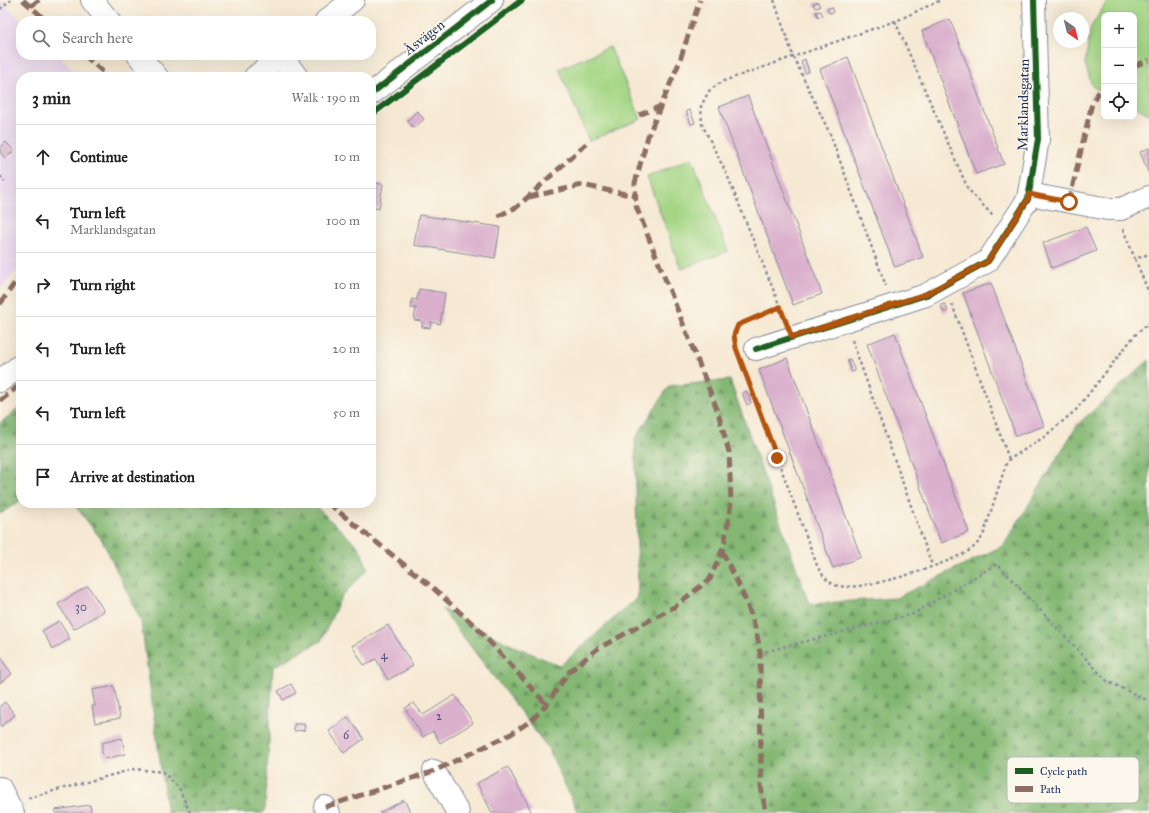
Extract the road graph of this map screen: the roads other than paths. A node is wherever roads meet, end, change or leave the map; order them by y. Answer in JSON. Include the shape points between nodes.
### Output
{"nodes":[{"id":1,"x":92,"y":0,"type":"edge"},
{"id":2,"x":353,"y":0,"type":"edge"},
{"id":3,"x":492,"y":0,"type":"edge"},
{"id":4,"x":1034,"y":0,"type":"edge"},
{"id":5,"x":105,"y":16,"type":"edge"},
{"id":6,"x":332,"y":16,"type":"edge"},
{"id":7,"x":142,"y":60,"type":"edge"},
{"id":8,"x":276,"y":60,"type":"edge"},
{"id":9,"x":285,"y":60,"type":"edge"},
{"id":10,"x":153,"y":72,"type":"edge"},
{"id":11,"x":261,"y":72,"type":"edge"},
{"id":12,"x":294,"y":72,"type":"edge"},
{"id":13,"x":376,"y":90,"type":"edge"},
{"id":14,"x":1029,"y":194,"type":"junction"},
{"id":15,"x":1149,"y":197,"type":"edge"},
{"id":16,"x":745,"y":353,"type":"road end"},
{"id":17,"x":16,"y":369,"type":"edge"},
{"id":18,"x":0,"y":381,"type":"edge"},
{"id":19,"x":434,"y":771,"type":"dead end"},
{"id":20,"x":458,"y":813,"type":"edge"}],
"edges":[{"from":1,"to":5,"type":"street"},
{"from":2,"to":6,"type":"street"},
{"from":3,"to":13,"type":"street","name":"Åsvägen"},
{"from":4,"to":14,"type":"street","name":"Marklandsgatan","via":[[1038,139]]},
{"from":7,"to":10,"type":"street"},
{"from":8,"to":11,"type":"street"},
{"from":9,"to":12,"type":"street"},
{"from":14,"to":15,"type":"street","via":[[1116,209]]},
{"from":14,"to":16,"type":"street","name":"Marklandsgatan","via":[[988,261],[926,294]]},
{"from":17,"to":18,"type":"street"},
{"from":19,"to":20,"type":"street"}]}
